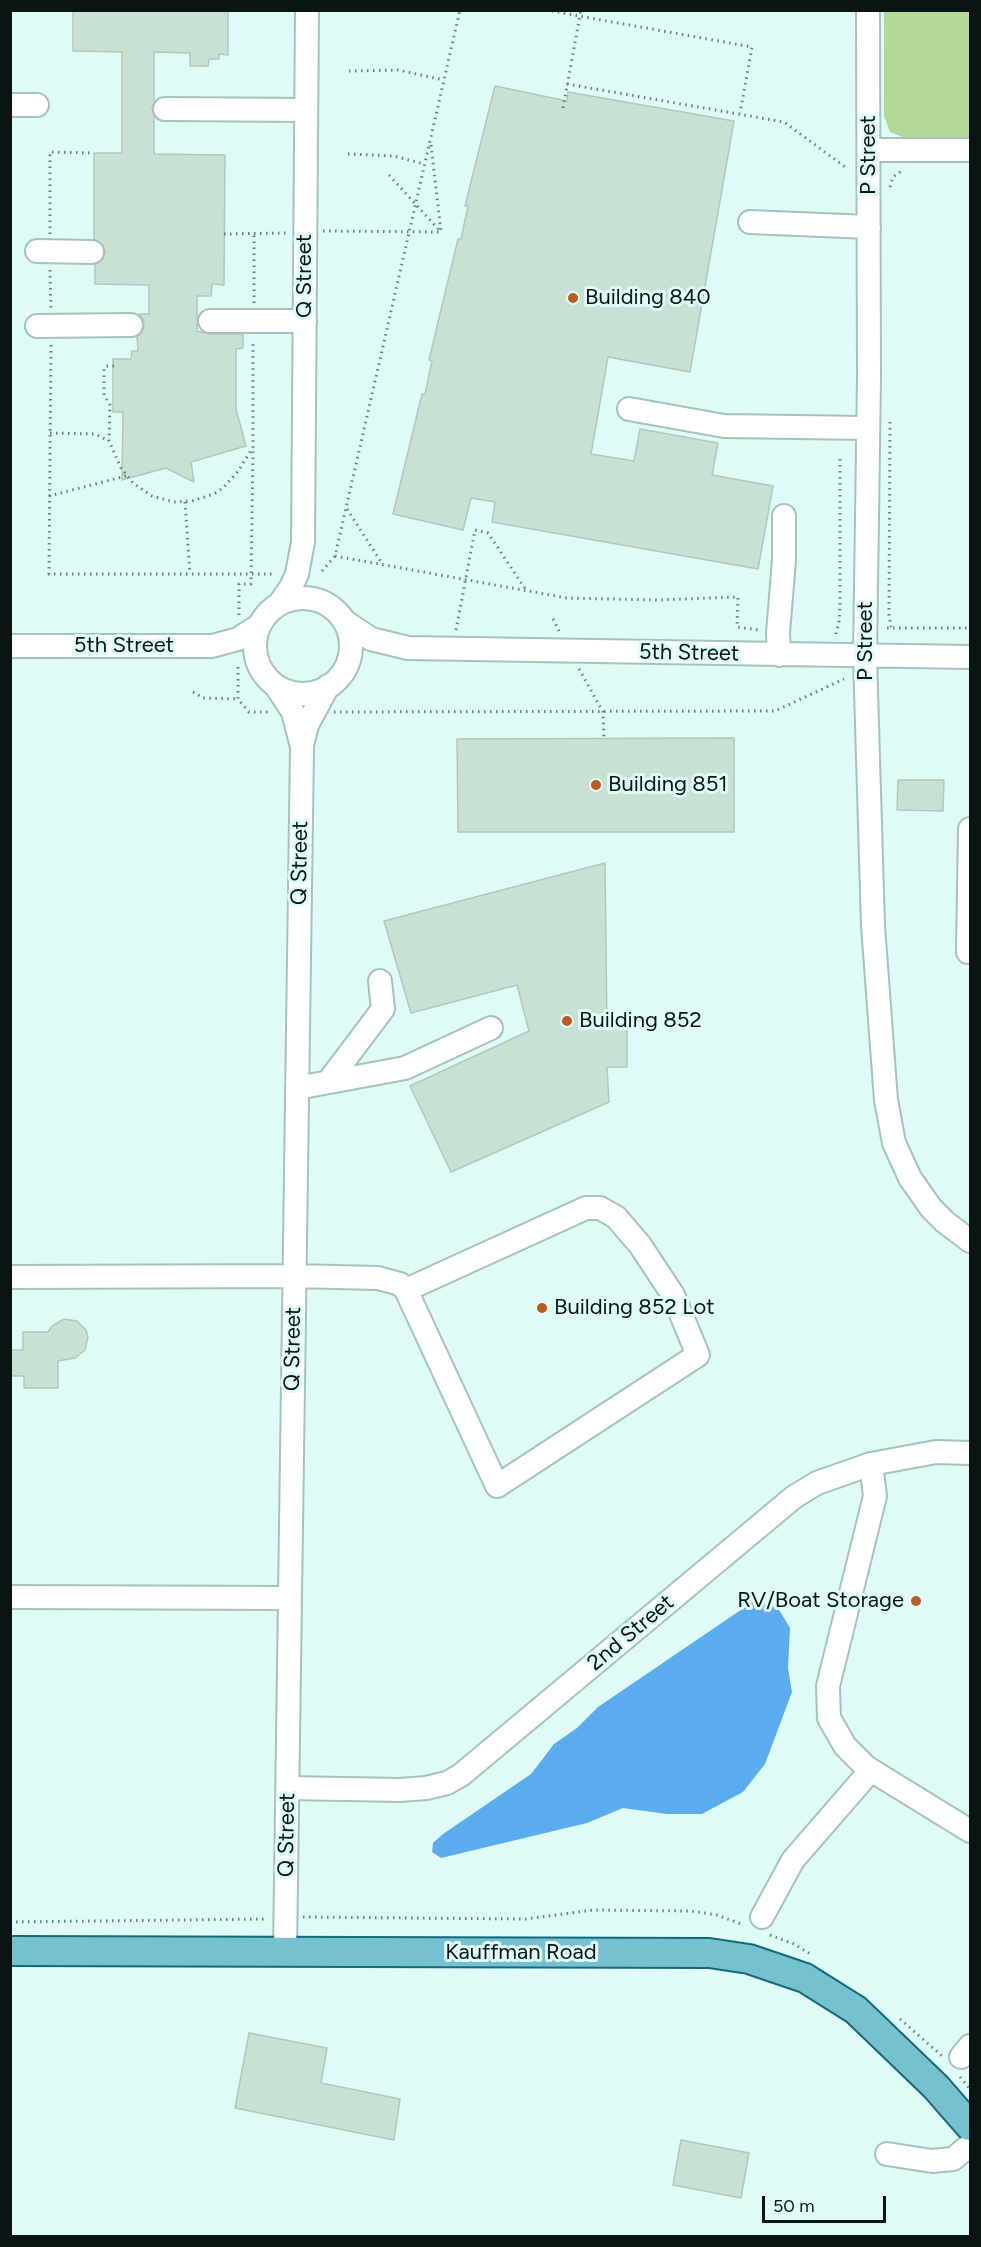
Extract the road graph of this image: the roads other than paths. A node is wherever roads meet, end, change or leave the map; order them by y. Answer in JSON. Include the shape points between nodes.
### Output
{"nodes":[{"id":1,"x":307,"y":10,"type":"edge"},
{"id":2,"x":868,"y":10,"type":"edge"},
{"id":3,"x":10,"y":105,"type":"edge"},
{"id":4,"x":37,"y":105,"type":"dead end"},
{"id":5,"x":165,"y":110,"type":"dead end"},
{"id":6,"x":306,"y":110,"type":"junction"},
{"id":7,"x":869,"y":150,"type":"junction"},
{"id":8,"x":970,"y":150,"type":"edge"},
{"id":9,"x":750,"y":222,"type":"dead end"},
{"id":10,"x":868,"y":227,"type":"junction"},
{"id":11,"x":37,"y":251,"type":"dead end"},
{"id":12,"x":92,"y":252,"type":"dead end"},
{"id":13,"x":210,"y":321,"type":"dead end"},
{"id":14,"x":305,"y":321,"type":"junction"},
{"id":15,"x":131,"y":325,"type":"dead end"},
{"id":16,"x":37,"y":326,"type":"dead end"},
{"id":17,"x":629,"y":409,"type":"dead end"},
{"id":18,"x":867,"y":428,"type":"junction"},
{"id":19,"x":784,"y":516,"type":"dead end"},
{"id":20,"x":303,"y":542,"type":"junction"},
{"id":21,"x":324,"y":602,"type":"junction"},
{"id":22,"x":280,"y":603,"type":"junction"},
{"id":23,"x":344,"y":621,"type":"junction"},
{"id":24,"x":249,"y":624,"type":"junction"},
{"id":25,"x":778,"y":644,"type":"junction"},
{"id":26,"x":10,"y":646,"type":"edge"},
{"id":27,"x":212,"y":646,"type":"junction"},
{"id":28,"x":408,"y":648,"type":"junction"},
{"id":29,"x":865,"y":657,"type":"junction"},
{"id":30,"x":970,"y":657,"type":"edge"},
{"id":31,"x":249,"y":668,"type":"junction"},
{"id":32,"x":345,"y":670,"type":"junction"},
{"id":33,"x":276,"y":686,"type":"junction"},
{"id":34,"x":328,"y":686,"type":"junction"},
{"id":35,"x":302,"y":747,"type":"junction"},
{"id":36,"x":970,"y":829,"type":"edge"},
{"id":37,"x":968,"y":952,"type":"dead end"},
{"id":38,"x":380,"y":981,"type":"dead end"},
{"id":39,"x":492,"y":1028,"type":"dead end"},
{"id":40,"x":328,"y":1082,"type":"junction"},
{"id":41,"x":297,"y":1088,"type":"junction"},
{"id":42,"x":970,"y":1241,"type":"edge"},
{"id":43,"x":294,"y":1276,"type":"junction"},
{"id":44,"x":10,"y":1277,"type":"edge"},
{"id":45,"x":406,"y":1290,"type":"junction"},
{"id":46,"x":970,"y":1453,"type":"edge"},
{"id":47,"x":871,"y":1464,"type":"junction"},
{"id":48,"x":10,"y":1597,"type":"edge"},
{"id":49,"x":290,"y":1598,"type":"junction"},
{"id":50,"x":871,"y":1770,"type":"junction"},
{"id":51,"x":288,"y":1788,"type":"junction"},
{"id":52,"x":970,"y":1831,"type":"edge"},
{"id":53,"x":762,"y":1917,"type":"dead end"},
{"id":54,"x":10,"y":1951,"type":"edge"},
{"id":55,"x":285,"y":1951,"type":"junction"},
{"id":56,"x":970,"y":2126,"type":"edge"},
{"id":57,"x":970,"y":2145,"type":"edge"},
{"id":58,"x":887,"y":2154,"type":"dead end"}],
"edges":[{"from":1,"to":6,"type":"street","name":"Q Street"},
{"from":2,"to":7,"type":"street","name":"P Street"},
{"from":3,"to":4,"type":"street"},
{"from":5,"to":6,"type":"street"},
{"from":6,"to":14,"type":"street","name":"Q Street"},
{"from":7,"to":8,"type":"street"},
{"from":7,"to":10,"type":"street","name":"P Street"},
{"from":9,"to":10,"type":"street"},
{"from":10,"to":18,"type":"street","name":"P Street"},
{"from":11,"to":12,"type":"street"},
{"from":13,"to":14,"type":"street"},
{"from":14,"to":20,"type":"street","name":"Q Street"},
{"from":15,"to":16,"type":"street"},
{"from":17,"to":18,"type":"street","via":[[724,426]]},
{"from":18,"to":29,"type":"street","name":"P Street"},
{"from":19,"to":25,"type":"street"},
{"from":20,"to":21,"type":"street","name":"Q Street","via":[[310,573]]},
{"from":20,"to":22,"type":"street","name":"Q Street","via":[[297,574]]},
{"from":21,"to":22,"type":"street","via":[[301,597]]},
{"from":21,"to":23,"type":"street"},
{"from":22,"to":24,"type":"street"},
{"from":23,"to":28,"type":"street","name":"5th Street","via":[[371,639]]},
{"from":23,"to":32,"type":"street","via":[[353,642]]},
{"from":24,"to":27,"type":"street","name":"5th Street","via":[[238,639]]},
{"from":24,"to":31,"type":"street","via":[[254,646]]},
{"from":25,"to":28,"type":"street","name":"5th Street"},
{"from":25,"to":29,"type":"street","name":"5th Street"},
{"from":26,"to":27,"type":"street","name":"5th Street"},
{"from":27,"to":31,"type":"street","name":"5th Street","via":[[238,656]]},
{"from":28,"to":32,"type":"street","name":"5th Street","via":[[371,655]]},
{"from":29,"to":30,"type":"street","name":"5th Street"},
{"from":29,"to":42,"type":"street","name":"P Street","via":[[873,927],[889,1122],[901,1160],[919,1193],[945,1222]]},
{"from":31,"to":33,"type":"street"},
{"from":32,"to":34,"type":"street"},
{"from":33,"to":34,"type":"street","via":[[287,692],[308,694]]},
{"from":33,"to":35,"type":"street","name":"Q Street","via":[[293,712]]},
{"from":34,"to":35,"type":"street","name":"Q Street","via":[[307,725]]},
{"from":35,"to":41,"type":"street","name":"Q Street"},
{"from":36,"to":37,"type":"street"},
{"from":38,"to":40,"type":"street","via":[[383,1009]]},
{"from":39,"to":40,"type":"street","via":[[405,1068]]},
{"from":40,"to":41,"type":"street"},
{"from":41,"to":43,"type":"street","name":"Q Street"},
{"from":43,"to":44,"type":"street"},
{"from":43,"to":45,"type":"street","via":[[378,1278],[400,1284]]},
{"from":43,"to":49,"type":"street","name":"Q Street"},
{"from":45,"to":45,"type":"street","via":[[497,1486],[698,1355],[673,1295],[640,1245],[616,1217],[600,1208],[586,1208]]},
{"from":46,"to":47,"type":"street","name":"2nd Street","via":[[936,1452]]},
{"from":47,"to":50,"type":"street","via":[[874,1496],[828,1686],[830,1718],[845,1746]]},
{"from":47,"to":51,"type":"street","name":"2nd Street","via":[[817,1483],[794,1497],[447,1783],[400,1790]]},
{"from":48,"to":49,"type":"street"},
{"from":49,"to":51,"type":"street","name":"Q Street"},
{"from":50,"to":52,"type":"street"},
{"from":50,"to":53,"type":"street","via":[[793,1860]]},
{"from":51,"to":55,"type":"street","name":"Q Street"},
{"from":54,"to":55,"type":"main road","name":"Kauffman Road"},
{"from":55,"to":56,"type":"main road","name":"Kauffman Road","via":[[709,1953],[758,1961],[805,1978],[856,2010],[936,2087]]},
{"from":57,"to":58,"type":"street","via":[[953,2159],[932,2161]]}]}
